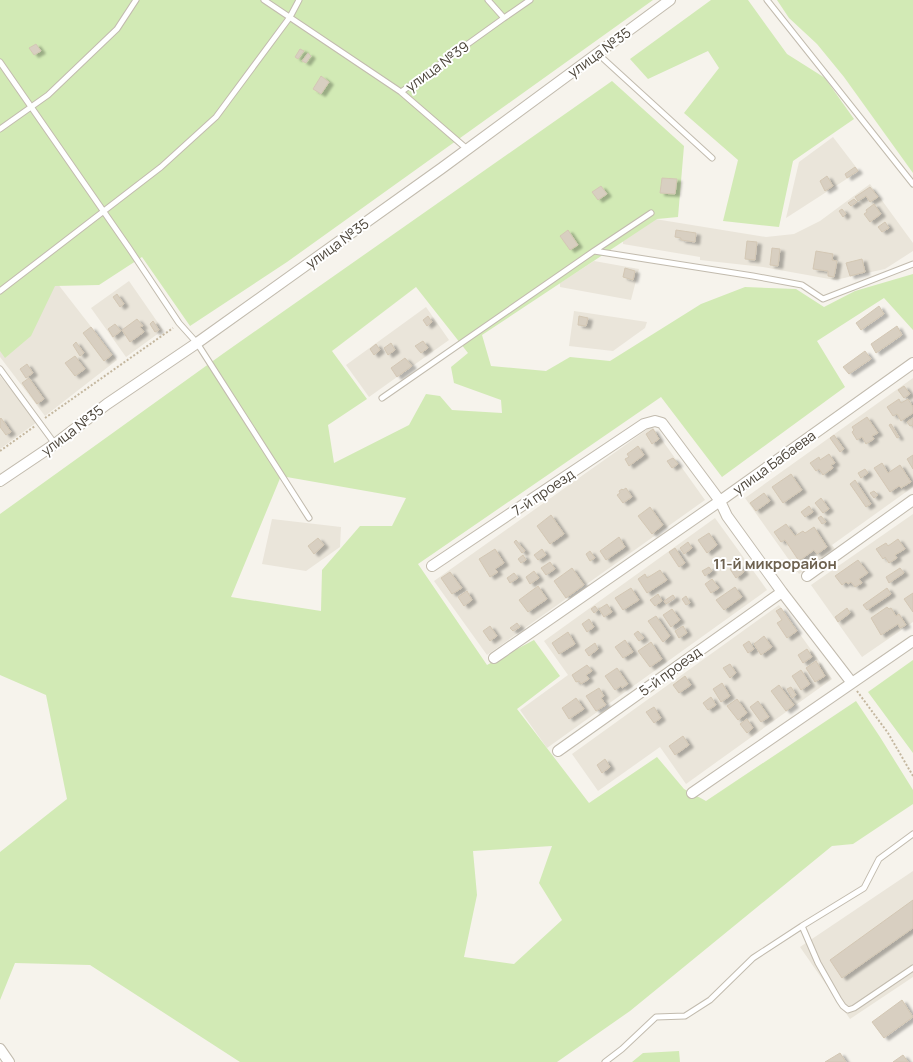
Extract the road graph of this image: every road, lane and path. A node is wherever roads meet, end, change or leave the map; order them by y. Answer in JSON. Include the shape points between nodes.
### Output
{"nodes":[{"id":1,"x":136,"y":0,"type":"edge"},
{"id":2,"x":264,"y":0,"type":"edge"},
{"id":3,"x":299,"y":0,"type":"edge"},
{"id":4,"x":488,"y":0,"type":"edge"},
{"id":5,"x":530,"y":0,"type":"edge"},
{"id":6,"x":670,"y":0,"type":"edge"},
{"id":7,"x":767,"y":0,"type":"edge"},
{"id":8,"x":290,"y":16,"type":"junction"},
{"id":9,"x":504,"y":18,"type":"junction"},
{"id":10,"x":597,"y":53,"type":"junction"},
{"id":11,"x":0,"y":62,"type":"edge"},
{"id":12,"x":401,"y":92,"type":"junction"},
{"id":13,"x":32,"y":107,"type":"junction"},
{"id":14,"x":0,"y":129,"type":"edge"},
{"id":15,"x":467,"y":149,"type":"junction"},
{"id":16,"x":712,"y":158,"type":"dead end"},
{"id":17,"x":913,"y":184,"type":"edge"},
{"id":18,"x":103,"y":212,"type":"junction"},
{"id":19,"x":651,"y":212,"type":"dead end"},
{"id":20,"x":594,"y":251,"type":"junction"},
{"id":21,"x":913,"y":264,"type":"edge"},
{"id":22,"x":0,"y":291,"type":"edge"},
{"id":23,"x":179,"y":324,"type":"junction"},
{"id":24,"x":197,"y":343,"type":"junction"},
{"id":25,"x":913,"y":362,"type":"edge"},
{"id":26,"x":0,"y":369,"type":"edge"},
{"id":27,"x":382,"y":398,"type":"dead end"},
{"id":28,"x":655,"y":421,"type":"joint"},
{"id":29,"x":40,"y":422,"type":"junction"},
{"id":30,"x":55,"y":444,"type":"junction"},
{"id":31,"x":0,"y":451,"type":"edge"},
{"id":32,"x":0,"y":481,"type":"edge"},
{"id":33,"x":913,"y":500,"type":"edge"},
{"id":34,"x":720,"y":501,"type":"junction"},
{"id":35,"x":309,"y":518,"type":"dead end"},
{"id":36,"x":432,"y":566,"type":"dead end"},
{"id":37,"x":807,"y":576,"type":"dead end"},
{"id":38,"x":782,"y":592,"type":"junction"},
{"id":39,"x":913,"y":641,"type":"edge"},
{"id":40,"x":494,"y":658,"type":"dead end"},
{"id":41,"x":852,"y":683,"type":"junction"},
{"id":42,"x":558,"y":751,"type":"dead end"},
{"id":43,"x":913,"y":776,"type":"edge"},
{"id":44,"x":692,"y":793,"type":"dead end"},
{"id":45,"x":913,"y":834,"type":"edge"},
{"id":46,"x":802,"y":926,"type":"junction"},
{"id":47,"x":913,"y":968,"type":"edge"},
{"id":48,"x":0,"y":1049,"type":"edge"},
{"id":49,"x":9,"y":1062,"type":"edge"},
{"id":50,"x":605,"y":1062,"type":"edge"}],
"edges":[{"from":1,"to":13,"type":"lane","via":[[117,29]]},
{"from":2,"to":8,"type":"lane","name":"улица №39"},
{"from":3,"to":8,"type":"lane"},
{"from":4,"to":9,"type":"lane"},
{"from":5,"to":9,"type":"lane","name":"улица №39"},
{"from":6,"to":10,"type":"street","name":"улица №35"},
{"from":7,"to":17,"type":"lane"},
{"from":8,"to":12,"type":"lane","name":"улица №39"},
{"from":8,"to":18,"type":"lane","via":[[216,117],[161,167]]},
{"from":9,"to":12,"type":"lane","name":"улица №39"},
{"from":10,"to":15,"type":"street","name":"улица №35"},
{"from":10,"to":16,"type":"lane"},
{"from":11,"to":13,"type":"lane"},
{"from":12,"to":15,"type":"lane"},
{"from":13,"to":14,"type":"lane"},
{"from":13,"to":18,"type":"lane"},
{"from":15,"to":24,"type":"street","name":"улица №35"},
{"from":18,"to":22,"type":"lane"},
{"from":18,"to":23,"type":"lane"},
{"from":19,"to":20,"type":"lane"},
{"from":20,"to":21,"type":"lane","via":[[802,285],[823,299]]},
{"from":20,"to":27,"type":"lane"},
{"from":23,"to":24,"type":"lane"},
{"from":23,"to":29,"type":"path"},
{"from":24,"to":30,"type":"street","name":"улица №35","via":[[107,404]]},
{"from":24,"to":35,"type":"lane"},
{"from":25,"to":34,"type":"street","name":"улица Бабаева"},
{"from":26,"to":29,"type":"lane"},
{"from":28,"to":34,"type":"street","name":"улица Бабаева","via":[[662,423]]},
{"from":28,"to":36,"type":"street","name":"7-й проезд","via":[[644,424]]},
{"from":29,"to":30,"type":"lane"},
{"from":29,"to":31,"type":"path"},
{"from":30,"to":32,"type":"street","name":"улица №35"},
{"from":33,"to":37,"type":"street"},
{"from":34,"to":38,"type":"street","via":[[727,516]]},
{"from":34,"to":40,"type":"street"},
{"from":38,"to":41,"type":"street"},
{"from":38,"to":42,"type":"street","name":"5-й проезд"},
{"from":39,"to":41,"type":"street"},
{"from":41,"to":43,"type":"path","via":[[888,733]]},
{"from":41,"to":44,"type":"street"},
{"from":45,"to":46,"type":"lane","via":[[879,859],[864,888]]},
{"from":46,"to":47,"type":"lane","via":[[818,963],[839,1000],[848,1010]]},
{"from":46,"to":50,"type":"lane","via":[[753,958],[710,1000],[685,1016],[656,1017]]},
{"from":48,"to":49,"type":"street"}]}
